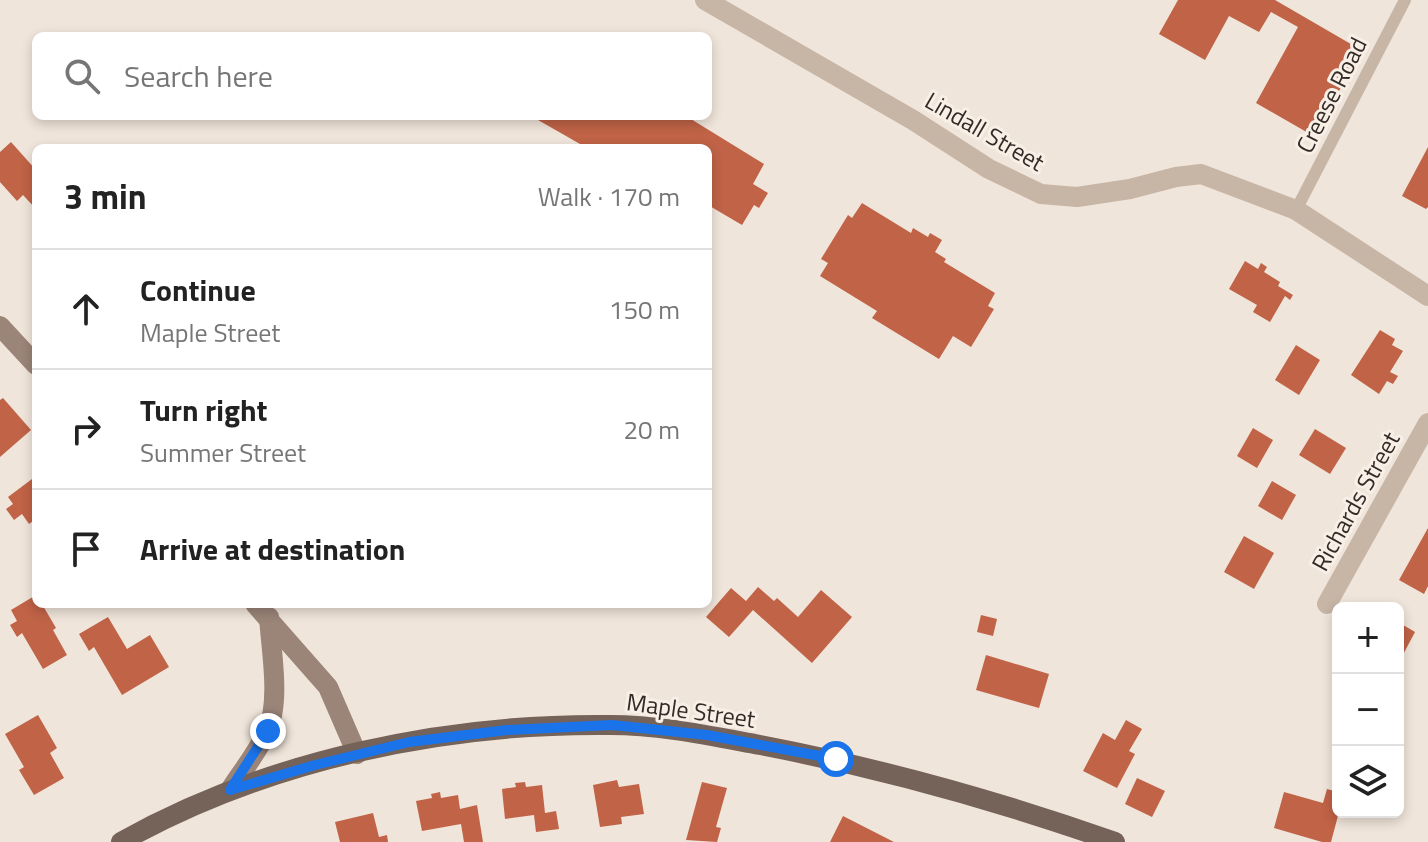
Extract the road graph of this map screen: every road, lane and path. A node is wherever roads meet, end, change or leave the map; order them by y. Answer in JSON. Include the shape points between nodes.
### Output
{"nodes":[{"id":1,"x":705,"y":0,"type":"edge"},
{"id":2,"x":1405,"y":0,"type":"edge"},
{"id":3,"x":1296,"y":210,"type":"junction"},
{"id":4,"x":1428,"y":296,"type":"edge"},
{"id":5,"x":0,"y":326,"type":"edge"},
{"id":6,"x":32,"y":361,"type":"edge"},
{"id":7,"x":1428,"y":423,"type":"edge"},
{"id":8,"x":1327,"y":604,"type":"dead end"},
{"id":9,"x":262,"y":611,"type":"edge"},
{"id":10,"x":357,"y":754,"type":"junction"},
{"id":11,"x":230,"y":790,"type":"junction"},
{"id":12,"x":121,"y":842,"type":"edge"},
{"id":13,"x":1115,"y":842,"type":"edge"}],
"edges":[{"from":1,"to":3,"type":"street","name":"Lindall Street","via":[[989,169],[1041,194],[1077,197],[1201,174]]},
{"from":2,"to":3,"type":"lane","name":"Creese Road"},
{"from":3,"to":4,"type":"street","name":"Lindall Street"},
{"from":5,"to":6,"type":"street"},
{"from":7,"to":8,"type":"street","name":"Richards Street"},
{"from":9,"to":10,"type":"street","via":[[328,687]]},
{"from":9,"to":11,"type":"street","via":[[274,681],[273,715]]},
{"from":10,"to":11,"type":"main road","name":"Maple Street"},
{"from":10,"to":13,"type":"main road","name":"Maple Street","via":[[507,730],[612,725],[707,735],[836,759]]},
{"from":11,"to":12,"type":"main road","name":"Maple Street"}]}
